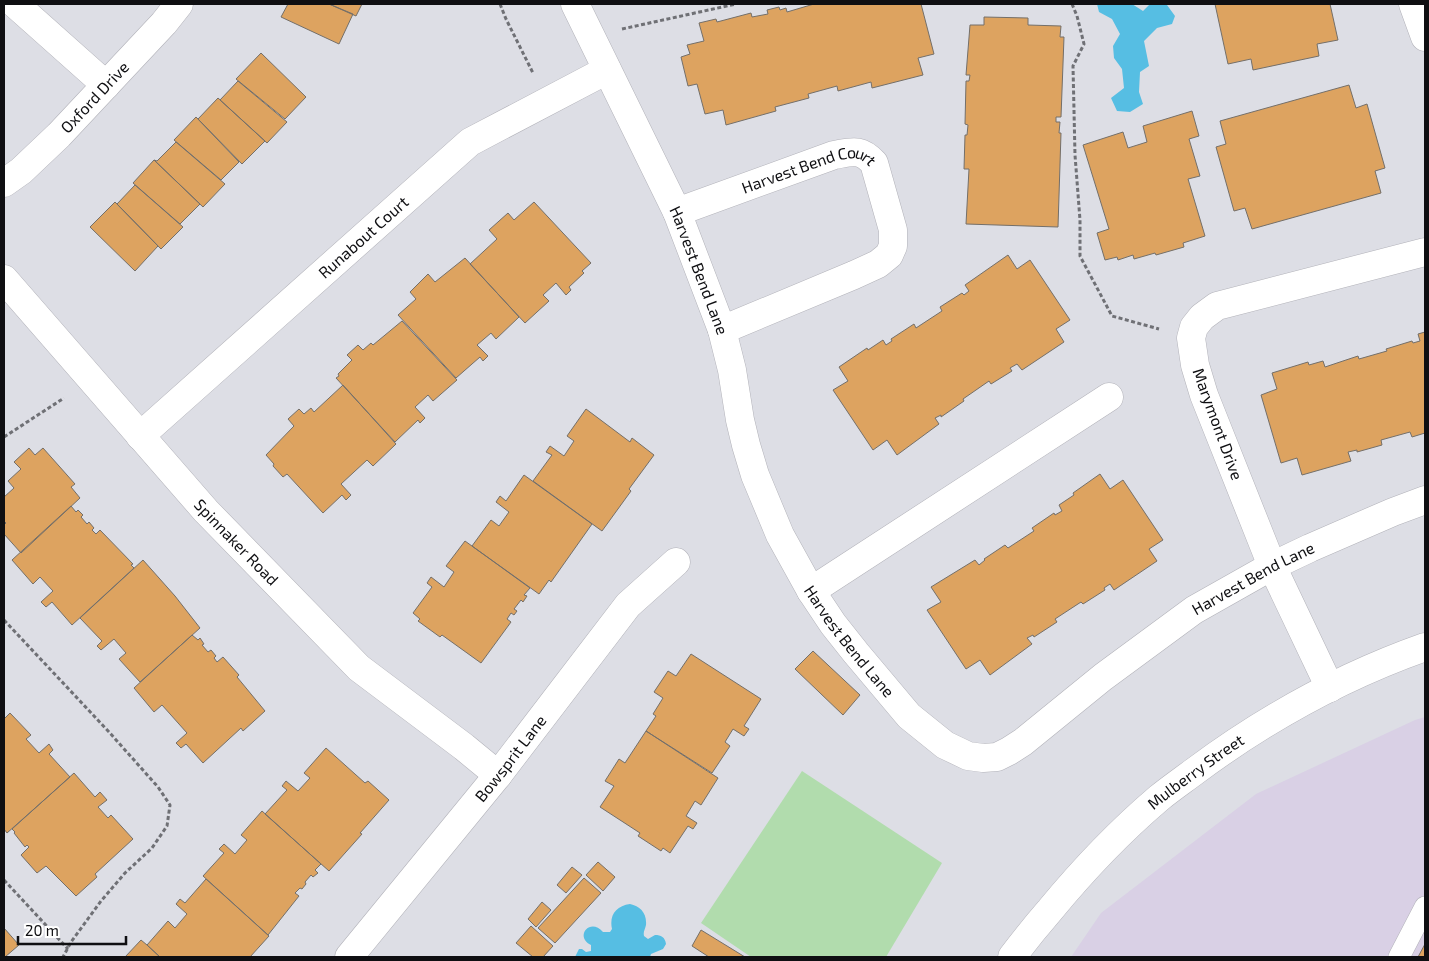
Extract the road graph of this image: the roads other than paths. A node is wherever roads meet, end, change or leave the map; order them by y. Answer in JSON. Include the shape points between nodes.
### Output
{"nodes":[{"id":1,"x":15,"y":4,"type":"edge"},
{"id":2,"x":179,"y":4,"type":"edge"},
{"id":3,"x":575,"y":4,"type":"edge"},
{"id":4,"x":1413,"y":4,"type":"edge"},
{"id":5,"x":1425,"y":37,"type":"edge"},
{"id":6,"x":607,"y":70,"type":"junction"},
{"id":7,"x":106,"y":85,"type":"junction"},
{"id":8,"x":4,"y":183,"type":"edge"},
{"id":9,"x":677,"y":212,"type":"junction"},
{"id":10,"x":1425,"y":252,"type":"edge"},
{"id":11,"x":4,"y":279,"type":"edge"},
{"id":12,"x":722,"y":330,"type":"junction"},
{"id":13,"x":1109,"y":397,"type":"dead end"},
{"id":14,"x":140,"y":436,"type":"junction"},
{"id":15,"x":1425,"y":500,"type":"edge"},
{"id":16,"x":676,"y":562,"type":"dead end"},
{"id":17,"x":1272,"y":566,"type":"junction"},
{"id":18,"x":811,"y":591,"type":"junction"},
{"id":19,"x":1425,"y":647,"type":"edge"},
{"id":20,"x":1330,"y":688,"type":"junction"},
{"id":21,"x":498,"y":775,"type":"junction"},
{"id":22,"x":1425,"y":907,"type":"edge"},
{"id":23,"x":349,"y":957,"type":"edge"},
{"id":24,"x":1012,"y":957,"type":"edge"},
{"id":25,"x":1399,"y":957,"type":"edge"}],
"edges":[{"from":1,"to":7,"type":"street"},
{"from":2,"to":7,"type":"street","name":"Oxford Drive"},
{"from":3,"to":6,"type":"street","name":"Harvest Bend Lane"},
{"from":4,"to":5,"type":"street"},
{"from":6,"to":9,"type":"street","name":"Harvest Bend Lane"},
{"from":6,"to":14,"type":"street","name":"Runabout Court","via":[[470,142]]},
{"from":7,"to":8,"type":"street","name":"Oxford Drive","via":[[53,141]]},
{"from":9,"to":12,"type":"street","name":"Harvest Bend Lane"},
{"from":9,"to":12,"type":"street","name":"Harvest Bend Court","via":[[834,156],[858,152],[874,163],[893,230],[893,246],[889,255],[854,275]]},
{"from":10,"to":17,"type":"street","name":"Marymont Drive","via":[[1217,306],[1194,327],[1191,338],[1195,365],[1204,394]]},
{"from":11,"to":14,"type":"street","name":"Spinnaker Road"},
{"from":12,"to":18,"type":"street","name":"Harvest Bend Lane","via":[[755,475],[780,536]]},
{"from":13,"to":18,"type":"street"},
{"from":14,"to":21,"type":"street","name":"Spinnaker Road","via":[[206,510],[359,668]]},
{"from":15,"to":17,"type":"street","name":"Harvest Bend Lane"},
{"from":16,"to":21,"type":"street","name":"Bowsprit Lane","via":[[628,605]]},
{"from":17,"to":18,"type":"street","name":"Harvest Bend Lane","via":[[1194,610],[1009,751],[997,757],[983,758],[968,756],[945,745],[910,716],[832,624]]},
{"from":17,"to":20,"type":"street","name":"Marymont Drive"},
{"from":19,"to":20,"type":"street","name":"Mulberry Street"},
{"from":20,"to":24,"type":"street","name":"Mulberry Street","via":[[1246,735],[1159,798],[1077,878]]},
{"from":21,"to":23,"type":"street","name":"Bowsprit Lane"},
{"from":22,"to":25,"type":"lane"}]}
